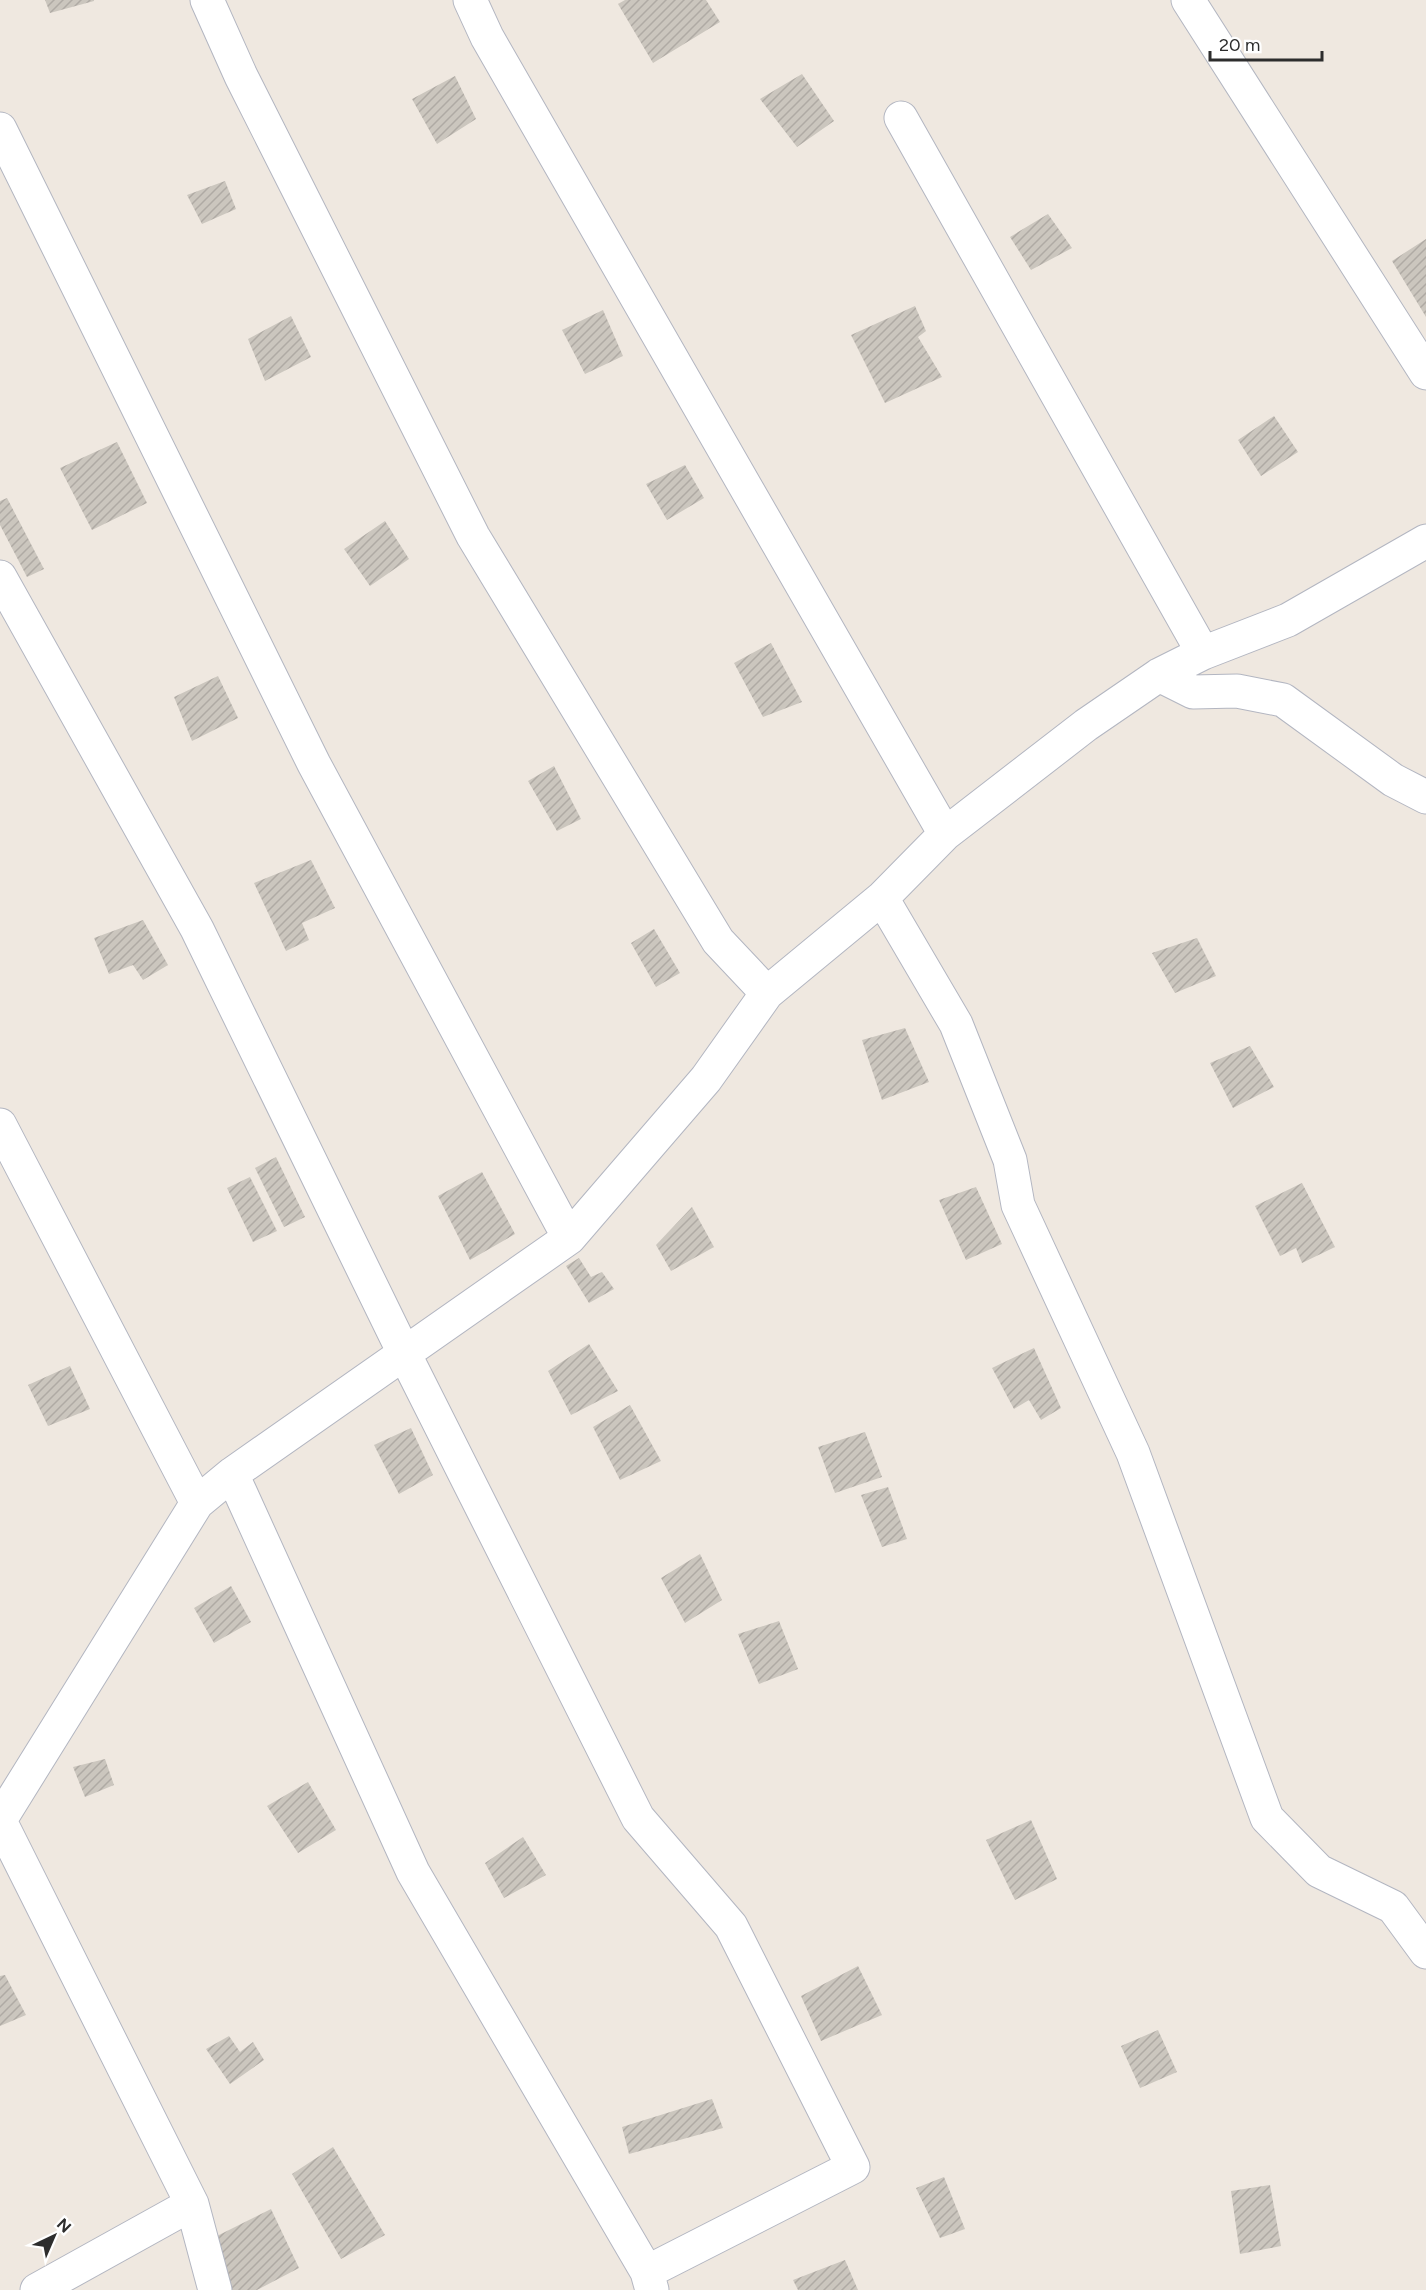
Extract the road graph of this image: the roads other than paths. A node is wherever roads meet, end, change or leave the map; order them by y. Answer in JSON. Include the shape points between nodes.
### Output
{"nodes":[{"id":1,"x":207,"y":0,"type":"edge"},
{"id":2,"x":470,"y":0,"type":"edge"},
{"id":3,"x":1188,"y":0,"type":"edge"},
{"id":4,"x":901,"y":118,"type":"dead end"},
{"id":5,"x":0,"y":129,"type":"edge"},
{"id":6,"x":1426,"y":373,"type":"edge"},
{"id":7,"x":1426,"y":541,"type":"edge"},
{"id":8,"x":0,"y":577,"type":"edge"},
{"id":9,"x":1203,"y":653,"type":"junction"},
{"id":10,"x":1160,"y":675,"type":"junction"},
{"id":11,"x":1426,"y":797,"type":"edge"},
{"id":12,"x":945,"y":834,"type":"junction"},
{"id":13,"x":882,"y":898,"type":"junction"},
{"id":14,"x":767,"y":993,"type":"junction"},
{"id":15,"x":0,"y":1125,"type":"edge"},
{"id":16,"x":569,"y":1238,"type":"junction"},
{"id":17,"x":405,"y":1354,"type":"junction"},
{"id":18,"x":232,"y":1474,"type":"junction"},
{"id":19,"x":196,"y":1503,"type":"junction"},
{"id":20,"x":0,"y":1820,"type":"edge"},
{"id":21,"x":1426,"y":1952,"type":"edge"},
{"id":22,"x":192,"y":2204,"type":"junction"},
{"id":23,"x":650,"y":2281,"type":"edge"},
{"id":24,"x":38,"y":2290,"type":"edge"},
{"id":25,"x":215,"y":2290,"type":"edge"}],
"edges":[{"from":1,"to":14,"type":"street","via":[[473,536],[718,941]]},
{"from":2,"to":12,"type":"street","via":[[487,37]]},
{"from":3,"to":6,"type":"street"},
{"from":4,"to":9,"type":"street"},
{"from":5,"to":16,"type":"street","via":[[314,764]]},
{"from":7,"to":9,"type":"street","via":[[1288,620]]},
{"from":8,"to":17,"type":"street","via":[[197,929]]},
{"from":9,"to":10,"type":"street"},
{"from":10,"to":11,"type":"street","via":[[1193,692],[1237,691],[1283,700],[1393,780]]},
{"from":10,"to":12,"type":"street","via":[[1086,725]]},
{"from":12,"to":13,"type":"street"},
{"from":13,"to":14,"type":"street"},
{"from":13,"to":21,"type":"street","via":[[956,1024],[1010,1160],[1018,1205],[1133,1453],[1267,1818],[1318,1871],[1394,1907]]},
{"from":14,"to":16,"type":"street","via":[[706,1079]]},
{"from":15,"to":19,"type":"street"},
{"from":16,"to":17,"type":"street"},
{"from":17,"to":18,"type":"street"},
{"from":17,"to":23,"type":"street","via":[[638,1818],[731,1926],[853,2167]]},
{"from":18,"to":19,"type":"street"},
{"from":18,"to":23,"type":"street","via":[[413,1872]]},
{"from":19,"to":20,"type":"street"},
{"from":20,"to":22,"type":"street"},
{"from":22,"to":24,"type":"street"},
{"from":22,"to":25,"type":"street"}]}
